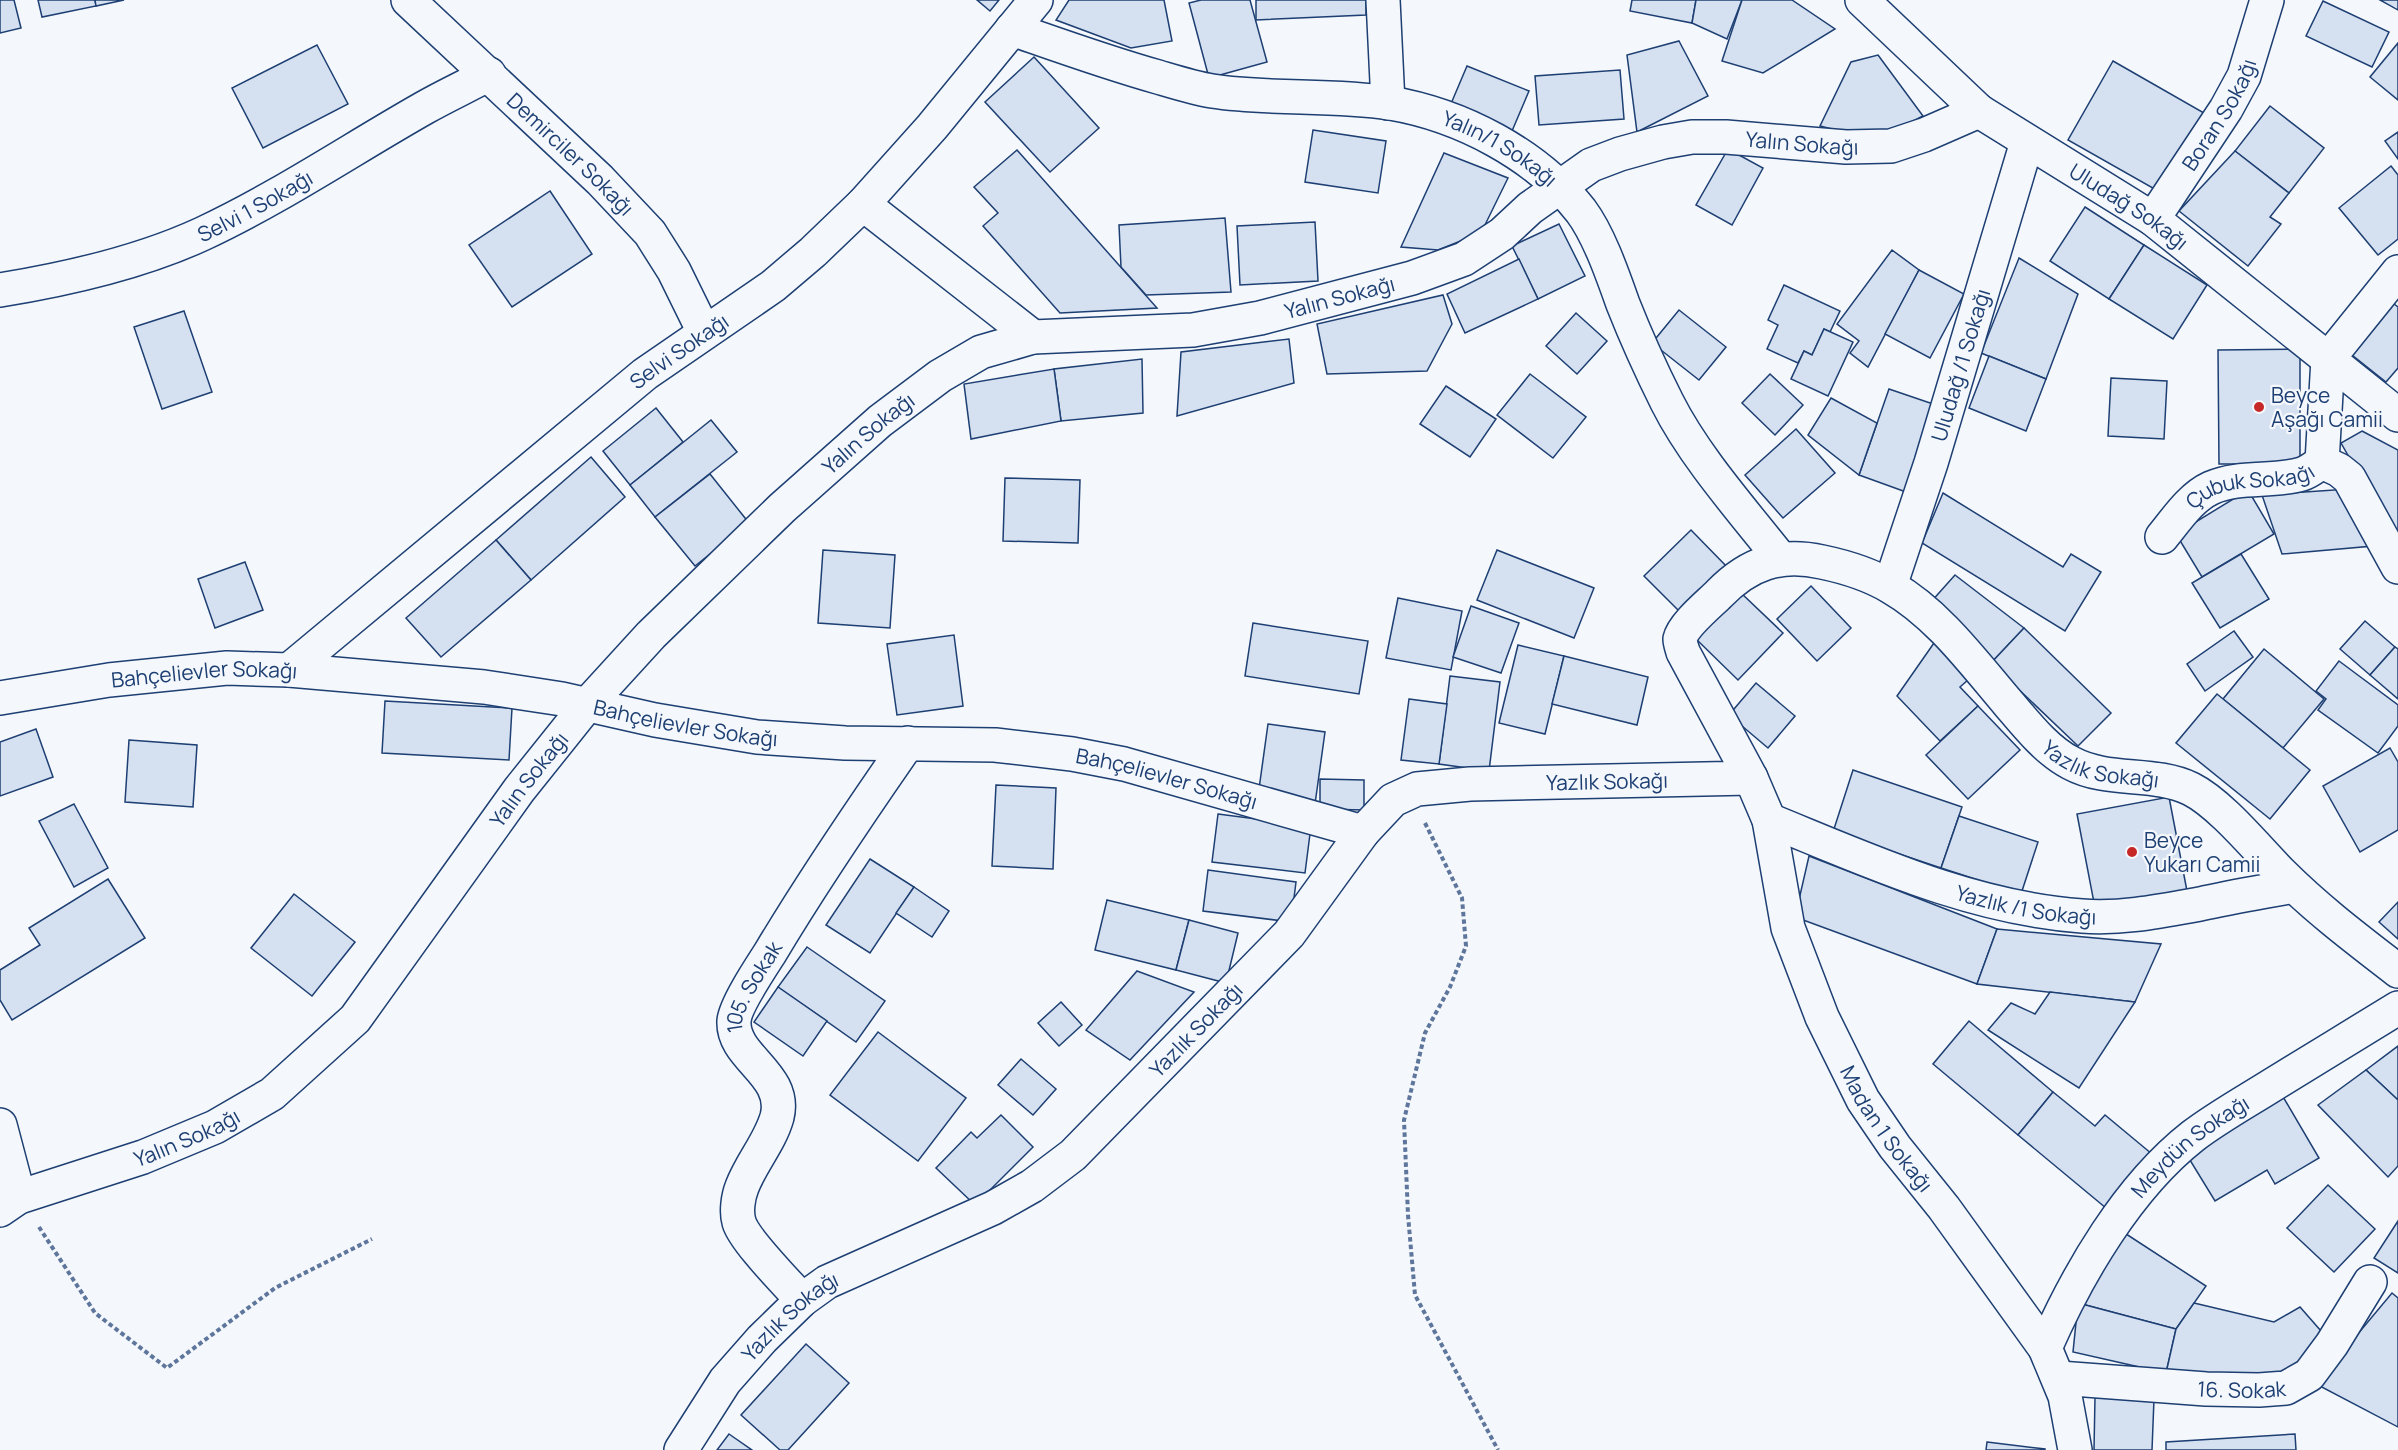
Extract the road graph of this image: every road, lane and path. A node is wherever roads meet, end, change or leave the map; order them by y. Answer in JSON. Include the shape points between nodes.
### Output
{"nodes":[{"id":1,"x":408,"y":0,"type":"edge"},
{"id":2,"x":1036,"y":0,"type":"edge"},
{"id":3,"x":1383,"y":0,"type":"edge"},
{"id":4,"x":1862,"y":0,"type":"edge"},
{"id":5,"x":2267,"y":0,"type":"edge"},
{"id":6,"x":1012,"y":29,"type":"junction"},
{"id":7,"x":489,"y":74,"type":"junction"},
{"id":8,"x":1388,"y":103,"type":"junction"},
{"id":9,"x":1979,"y":111,"type":"junction"},
{"id":10,"x":2027,"y":142,"type":"junction"},
{"id":11,"x":1559,"y":186,"type":"junction"},
{"id":12,"x":863,"y":204,"type":"junction"},
{"id":13,"x":2153,"y":219,"type":"junction"},
{"id":14,"x":2398,"y":272,"type":"edge"},
{"id":15,"x":0,"y":290,"type":"edge"},
{"id":16,"x":704,"y":332,"type":"junction"},
{"id":17,"x":1033,"y":337,"type":"junction"},
{"id":18,"x":2328,"y":359,"type":"junction"},
{"id":19,"x":2398,"y":415,"type":"edge"},
{"id":20,"x":2322,"y":462,"type":"junction"},
{"id":21,"x":2162,"y":537,"type":"dead end"},
{"id":22,"x":1780,"y":558,"type":"junction"},
{"id":23,"x":2398,"y":567,"type":"edge"},
{"id":24,"x":1890,"y":586,"type":"junction"},
{"id":25,"x":289,"y":670,"type":"junction"},
{"id":26,"x":0,"y":698,"type":"edge"},
{"id":27,"x":587,"y":705,"type":"junction"},
{"id":28,"x":908,"y":743,"type":"junction"},
{"id":29,"x":1751,"y":778,"type":"junction"},
{"id":30,"x":1423,"y":819,"type":"dead end"},
{"id":31,"x":1769,"y":820,"type":"junction"},
{"id":32,"x":1363,"y":832,"type":"junction"},
{"id":33,"x":2294,"y":885,"type":"junction"},
{"id":34,"x":2398,"y":971,"type":"edge"},
{"id":35,"x":2398,"y":1008,"type":"edge"},
{"id":36,"x":0,"y":1125,"type":"edge"},
{"id":37,"x":10,"y":1203,"type":"edge"},
{"id":38,"x":372,"y":1239,"type":"dead end"},
{"id":39,"x":2370,"y":1282,"type":"dead end"},
{"id":40,"x":802,"y":1300,"type":"junction"},
{"id":41,"x":2045,"y":1348,"type":"junction"},
{"id":42,"x":2059,"y":1378,"type":"junction"},
{"id":43,"x":681,"y":1450,"type":"edge"},
{"id":44,"x":1498,"y":1450,"type":"edge"},
{"id":45,"x":2075,"y":1450,"type":"edge"}],
"edges":[{"from":1,"to":7,"type":"street","name":"Demirciler Sokağı"},
{"from":2,"to":6,"type":"street","name":"Selvi Sokağı"},
{"from":3,"to":8,"type":"street"},
{"from":4,"to":9,"type":"street","name":"Uludağ Sokağı"},
{"from":5,"to":13,"type":"street","name":"Boran Sokağı","via":[[2244,76]]},
{"from":6,"to":8,"type":"street","name":"Yalın/1 Sokağı","via":[[1109,64],[1210,91]]},
{"from":6,"to":12,"type":"street","name":"Selvi Sokağı"},
{"from":7,"to":15,"type":"street","name":"Selvi 1 Sokağı","via":[[245,213],[199,235],[84,273]]},
{"from":7,"to":16,"type":"street","name":"Demirciler Sokağı","via":[[650,233]]},
{"from":8,"to":11,"type":"street","name":"Yalın/1 Sokağı","via":[[1428,113],[1511,149]]},
{"from":9,"to":10,"type":"street","name":"Uludağ Sokağı"},
{"from":9,"to":11,"type":"street","name":"Yalın Sokağı","via":[[1892,146],[1846,147],[1726,137],[1663,142],[1591,165]]},
{"from":10,"to":13,"type":"street","name":"Uludağ Sokağı"},
{"from":10,"to":24,"type":"street","name":"Uludağ /1 Sokağı"},
{"from":11,"to":17,"type":"street","name":"Yalın Sokağı","via":[[1502,234],[1464,259],[1412,278],[1260,318],[1193,330]]},
{"from":11,"to":22,"type":"street","name":"Yalın/1 Sokağı","via":[[1583,213],[1668,404],[1729,493]]},
{"from":12,"to":16,"type":"street","name":"Selvi Sokağı","via":[[773,286]]},
{"from":12,"to":17,"type":"street"},
{"from":13,"to":18,"type":"street","name":"Uludağ Sokağı"},
{"from":14,"to":18,"type":"street"},
{"from":16,"to":25,"type":"street","name":"Selvi Sokağı","via":[[581,424]]},
{"from":17,"to":27,"type":"street","name":"Yalın Sokağı","via":[[981,352],[940,376],[880,421],[782,508],[651,635]]},
{"from":18,"to":19,"type":"street","name":"Uludağ Sokağı"},
{"from":18,"to":20,"type":"street","name":"Çubuk Sokağı"},
{"from":20,"to":21,"type":"street","name":"Çubuk Sokağı","via":[[2305,474],[2227,482],[2208,489]]},
{"from":20,"to":23,"type":"street","via":[[2349,478]]},
{"from":22,"to":24,"type":"street","name":"Yazlık Sokağı","via":[[1805,558],[1845,567]]},
{"from":22,"to":29,"type":"street","name":"Yazlık Sokağı","via":[[1752,568],[1732,581],[1685,629],[1680,640]]},
{"from":24,"to":33,"type":"street","name":"Yazlık Sokağı","via":[[1928,615],[1965,652],[2054,751],[2072,764],[2104,773],[2169,781],[2193,790],[2220,811]]},
{"from":25,"to":26,"type":"street","name":"Bahçelievler Sokağı","via":[[227,668],[109,680]]},
{"from":25,"to":27,"type":"street","name":"Bahçelievler Sokağı","via":[[484,687]]},
{"from":27,"to":28,"type":"street","name":"Bahçelievler Sokağı","via":[[757,737]]},
{"from":27,"to":37,"type":"street","name":"Yalın Sokağı","via":[[519,790],[355,1019],[272,1094],[214,1127],[143,1157]]},
{"from":28,"to":32,"type":"street","name":"Bahçelievler Sokağı","via":[[995,745],[1124,764]]},
{"from":28,"to":40,"type":"street","name":"105. Sokak","via":[[831,854],[748,988],[734,1021],[740,1043],[777,1093],[777,1117],[742,1187],[739,1223],[756,1249]]},
{"from":29,"to":31,"type":"street","name":"Madan 1 Sokağı"},
{"from":29,"to":32,"type":"street","name":"Yazlık Sokağı","via":[[1470,784],[1417,789],[1393,800]]},
{"from":30,"to":44,"type":"path","via":[[1462,898],[1466,946],[1450,987],[1425,1033],[1404,1120],[1415,1295]]},
{"from":31,"to":33,"type":"street","name":"Yazlık /1 Sokağı","via":[[1961,894],[2084,917],[2156,914]]},
{"from":31,"to":41,"type":"street","name":"Madan 1 Sokağı","via":[[1788,928],[1822,1017],[1863,1100]]},
{"from":32,"to":40,"type":"street","name":"Yazlık Sokağı","via":[[1289,934],[1073,1155],[1032,1186],[993,1208],[827,1282]]},
{"from":33,"to":34,"type":"street","name":"Yazlık Sokağı"},
{"from":35,"to":41,"type":"street","name":"Meydün Sokağı","via":[[2241,1104],[2193,1136],[2168,1160],[2139,1190],[2089,1262]]},
{"from":36,"to":37,"type":"street"},
{"from":37,"to":38,"type":"path","via":[[95,1313],[166,1368],[275,1288]]},
{"from":39,"to":42,"type":"street","name":"16. Sokak","via":[[2309,1375],[2286,1388],[2206,1389]]},
{"from":40,"to":43,"type":"street","name":"Yazlık Sokağı","via":[[725,1381]]},
{"from":41,"to":42,"type":"street","name":"Madan 1 Sokağı"},
{"from":42,"to":45,"type":"street","name":"Madan 1 Sokağı"}]}
